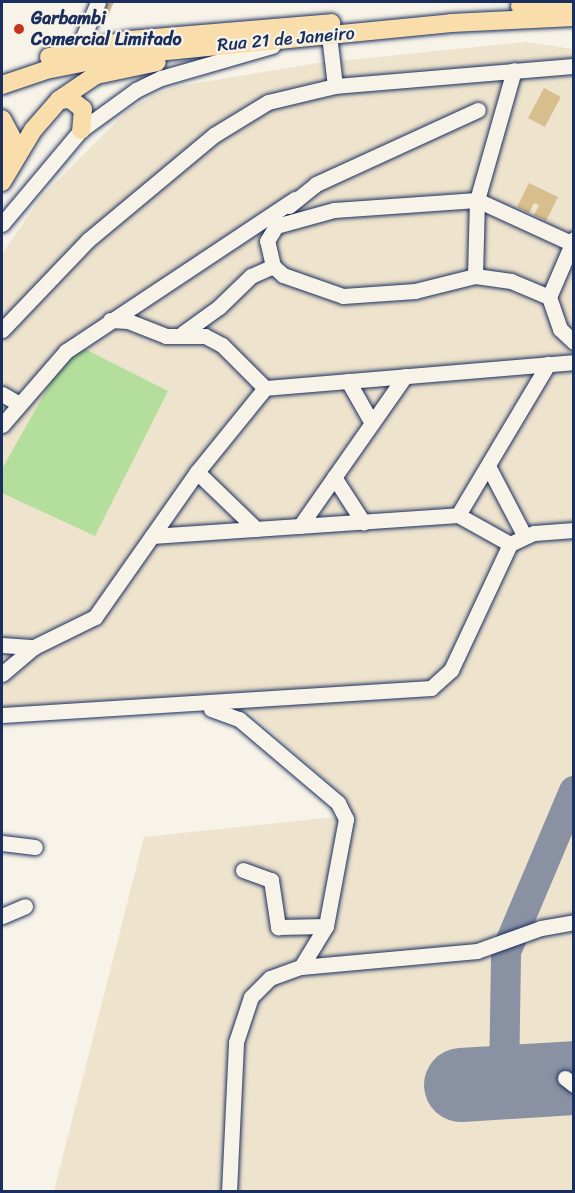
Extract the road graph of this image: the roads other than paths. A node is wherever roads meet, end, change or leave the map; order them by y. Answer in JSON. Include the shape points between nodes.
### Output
{"nodes":[{"id":1,"x":98,"y":2,"type":"edge"},
{"id":2,"x":572,"y":2,"type":"edge"},
{"id":3,"x":537,"y":3,"type":"edge"},
{"id":4,"x":573,"y":17,"type":"edge"},
{"id":5,"x":328,"y":35,"type":"junction"},
{"id":6,"x":283,"y":40,"type":"junction"},
{"id":7,"x":78,"y":49,"type":"junction"},
{"id":8,"x":573,"y":66,"type":"edge"},
{"id":9,"x":514,"y":70,"type":"junction"},
{"id":10,"x":2,"y":72,"type":"edge"},
{"id":11,"x":2,"y":85,"type":"edge"},
{"id":12,"x":335,"y":86,"type":"junction"},
{"id":13,"x":59,"y":100,"type":"junction"},
{"id":14,"x":478,"y":110,"type":"dead end"},
{"id":15,"x":2,"y":118,"type":"edge"},
{"id":16,"x":81,"y":130,"type":"junction"},
{"id":17,"x":2,"y":159,"type":"edge"},
{"id":18,"x":2,"y":182,"type":"edge"},
{"id":19,"x":295,"y":199,"type":"junction"},
{"id":20,"x":477,"y":200,"type":"junction"},
{"id":21,"x":2,"y":224,"type":"edge"},
{"id":22,"x":276,"y":226,"type":"junction"},
{"id":23,"x":572,"y":241,"type":"edge"},
{"id":24,"x":273,"y":266,"type":"junction"},
{"id":25,"x":475,"y":276,"type":"junction"},
{"id":26,"x":549,"y":297,"type":"junction"},
{"id":27,"x":110,"y":320,"type":"junction"},
{"id":28,"x":2,"y":330,"type":"edge"},
{"id":29,"x":183,"y":333,"type":"junction"},
{"id":30,"x":573,"y":342,"type":"edge"},
{"id":31,"x":573,"y":362,"type":"edge"},
{"id":32,"x":548,"y":364,"type":"junction"},
{"id":33,"x":405,"y":376,"type":"junction"},
{"id":34,"x":348,"y":381,"type":"junction"},
{"id":35,"x":265,"y":388,"type":"junction"},
{"id":36,"x":2,"y":394,"type":"edge"},
{"id":37,"x":19,"y":404,"type":"junction"},
{"id":38,"x":372,"y":423,"type":"junction"},
{"id":39,"x":2,"y":425,"type":"edge"},
{"id":40,"x":488,"y":466,"type":"junction"},
{"id":41,"x":197,"y":472,"type":"junction"},
{"id":42,"x":334,"y":477,"type":"junction"},
{"id":43,"x":458,"y":515,"type":"junction"},
{"id":44,"x":363,"y":522,"type":"junction"},
{"id":45,"x":300,"y":526,"type":"junction"},
{"id":46,"x":256,"y":529,"type":"junction"},
{"id":47,"x":573,"y":530,"type":"edge"},
{"id":48,"x":524,"y":535,"type":"junction"},
{"id":49,"x":152,"y":536,"type":"junction"},
{"id":50,"x":510,"y":544,"type":"junction"},
{"id":51,"x":2,"y":645,"type":"edge"},
{"id":52,"x":34,"y":647,"type":"junction"},
{"id":53,"x":2,"y":674,"type":"edge"},
{"id":54,"x":2,"y":715,"type":"edge"},
{"id":55,"x":2,"y":724,"type":"edge"},
{"id":56,"x":2,"y":843,"type":"edge"},
{"id":57,"x":35,"y":847,"type":"dead end"},
{"id":58,"x":243,"y":870,"type":"dead end"},
{"id":59,"x":24,"y":906,"type":"dead end"},
{"id":60,"x":2,"y":916,"type":"edge"},
{"id":61,"x":573,"y":922,"type":"edge"},
{"id":62,"x":326,"y":926,"type":"junction"},
{"id":63,"x":300,"y":967,"type":"junction"},
{"id":64,"x":229,"y":1191,"type":"edge"}],
"edges":[{"from":1,"to":7,"type":"street"},
{"from":2,"to":3,"type":"main road"},
{"from":3,"to":7,"type":"main road","via":[[141,39]]},
{"from":4,"to":5,"type":"main road","name":"Rua 21 de Janeiro","via":[[534,16]]},
{"from":5,"to":6,"type":"main road","name":"Rua 21 de Janeiro"},
{"from":5,"to":12,"type":"street"},
{"from":6,"to":11,"type":"main road","name":"Rua 21 de Janeiro","via":[[106,57]]},
{"from":6,"to":13,"type":"main road","via":[[111,71],[85,81]]},
{"from":6,"to":16,"type":"street","via":[[161,78]]},
{"from":7,"to":10,"type":"main road"},
{"from":8,"to":9,"type":"street"},
{"from":9,"to":12,"type":"street"},
{"from":9,"to":20,"type":"street"},
{"from":12,"to":28,"type":"street","via":[[268,102],[232,122],[88,240]]},
{"from":13,"to":16,"type":"main road","via":[[70,99],[83,109]]},
{"from":13,"to":18,"type":"main road","via":[[33,130]]},
{"from":14,"to":19,"type":"street","via":[[357,164]]},
{"from":15,"to":17,"type":"main road","via":[[11,136]]},
{"from":16,"to":21,"type":"street"},
{"from":19,"to":22,"type":"street"},
{"from":19,"to":27,"type":"street"},
{"from":20,"to":22,"type":"street","via":[[334,210]]},
{"from":20,"to":23,"type":"street"},
{"from":20,"to":25,"type":"street"},
{"from":22,"to":24,"type":"street","via":[[267,241]]},
{"from":23,"to":26,"type":"street"},
{"from":24,"to":25,"type":"street","via":[[314,288],[343,296],[415,291]]},
{"from":24,"to":29,"type":"street","via":[[251,276],[219,307]]},
{"from":25,"to":26,"type":"street","via":[[511,281]]},
{"from":26,"to":30,"type":"street","via":[[560,329]]},
{"from":27,"to":29,"type":"street","via":[[128,321],[166,336]]},
{"from":27,"to":37,"type":"street","via":[[66,351]]},
{"from":29,"to":35,"type":"street","via":[[222,345]]},
{"from":31,"to":32,"type":"street"},
{"from":32,"to":33,"type":"street"},
{"from":32,"to":40,"type":"street"},
{"from":33,"to":34,"type":"street"},
{"from":33,"to":38,"type":"street"},
{"from":34,"to":35,"type":"street"},
{"from":34,"to":38,"type":"street"},
{"from":35,"to":41,"type":"street"},
{"from":36,"to":37,"type":"street"},
{"from":37,"to":39,"type":"street"},
{"from":38,"to":42,"type":"street"},
{"from":40,"to":43,"type":"street"},
{"from":40,"to":48,"type":"street"},
{"from":41,"to":46,"type":"street"},
{"from":41,"to":49,"type":"street"},
{"from":42,"to":44,"type":"street"},
{"from":42,"to":45,"type":"street"},
{"from":43,"to":44,"type":"street"},
{"from":43,"to":50,"type":"street"},
{"from":44,"to":45,"type":"street"},
{"from":45,"to":46,"type":"street"},
{"from":46,"to":49,"type":"street"},
{"from":47,"to":48,"type":"street"},
{"from":48,"to":50,"type":"street"},
{"from":49,"to":52,"type":"street","via":[[95,617],[83,627]]},
{"from":50,"to":54,"type":"street","via":[[451,670],[431,688]]},
{"from":51,"to":52,"type":"street"},
{"from":52,"to":53,"type":"street"},
{"from":55,"to":62,"type":"street","via":[[210,709],[232,713],[343,812],[341,863]]},
{"from":56,"to":57,"type":"street"},
{"from":58,"to":62,"type":"street","via":[[271,880],[278,927]]},
{"from":59,"to":60,"type":"street"},
{"from":61,"to":63,"type":"street","via":[[541,928],[477,951]]},
{"from":62,"to":63,"type":"street"},
{"from":63,"to":64,"type":"street","via":[[270,978],[251,997],[241,1018]]}]}
